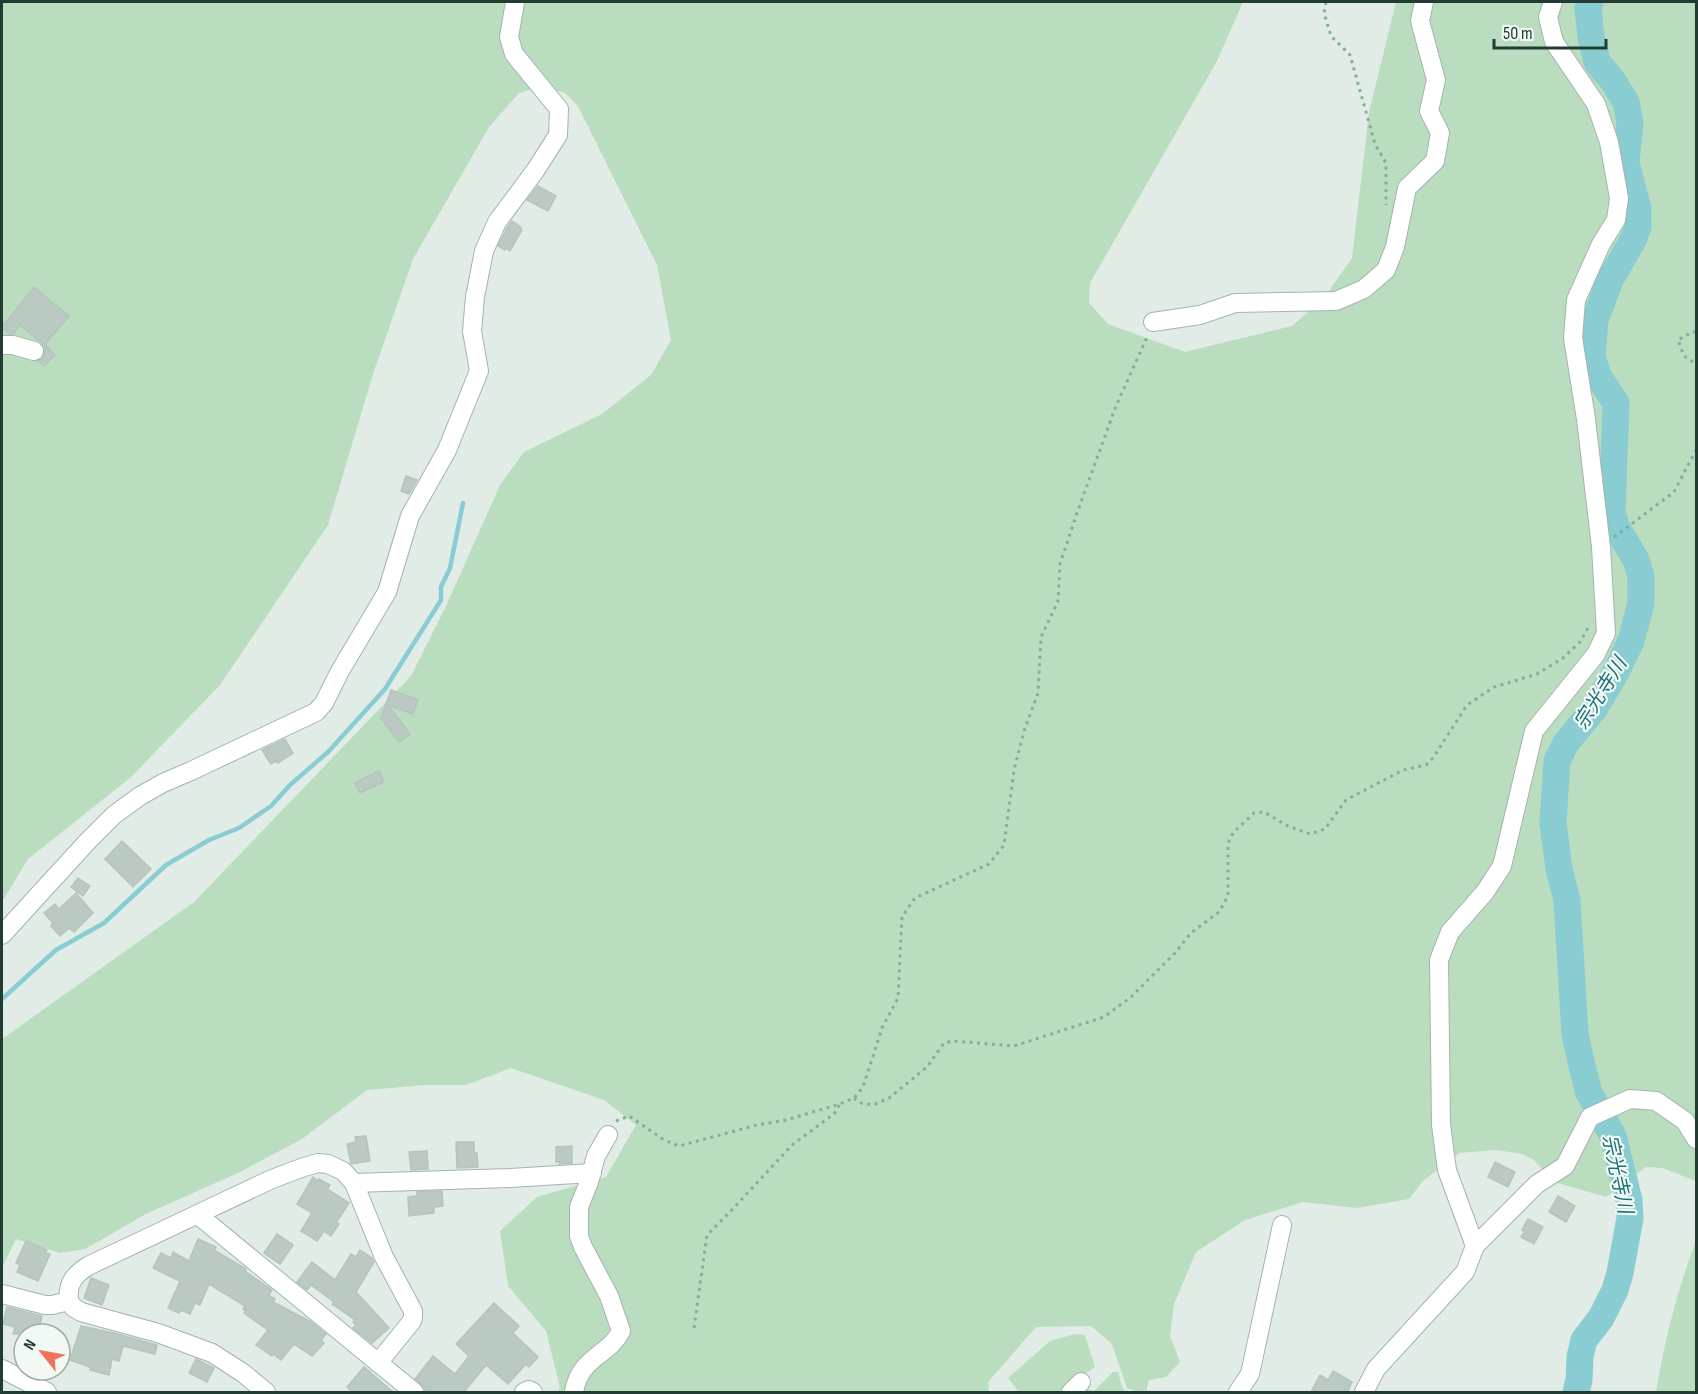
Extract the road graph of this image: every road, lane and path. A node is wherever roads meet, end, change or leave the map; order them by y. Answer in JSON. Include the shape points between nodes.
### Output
{"nodes":[{"id":1,"x":515,"y":2,"type":"edge"},
{"id":2,"x":1326,"y":2,"type":"edge"},
{"id":3,"x":1424,"y":2,"type":"edge"},
{"id":4,"x":1553,"y":2,"type":"edge"},
{"id":5,"x":1386,"y":211,"type":"dead end"},
{"id":6,"x":1153,"y":322,"type":"joint"},
{"id":7,"x":1696,"y":332,"type":"edge"},
{"id":8,"x":2,"y":345,"type":"edge"},
{"id":9,"x":33,"y":351,"type":"dead end"},
{"id":10,"x":1696,"y":364,"type":"edge"},
{"id":11,"x":1696,"y":450,"type":"edge"},
{"id":12,"x":1601,"y":547,"type":"junction"},
{"id":13,"x":1592,"y":621,"type":"dead end"},
{"id":14,"x":2,"y":935,"type":"edge"},
{"id":15,"x":854,"y":1098,"type":"junction"},
{"id":16,"x":840,"y":1104,"type":"junction"},
{"id":17,"x":608,"y":1136,"type":"joint"},
{"id":18,"x":1696,"y":1139,"type":"edge"},
{"id":19,"x":592,"y":1173,"type":"junction"},
{"id":20,"x":354,"y":1183,"type":"junction"},
{"id":21,"x":198,"y":1215,"type":"junction"},
{"id":22,"x":1282,"y":1225,"type":"dead end"},
{"id":23,"x":1475,"y":1246,"type":"junction"},
{"id":24,"x":2,"y":1294,"type":"edge"},
{"id":25,"x":69,"y":1300,"type":"junction"},
{"id":26,"x":694,"y":1328,"type":"dead end"},
{"id":27,"x":378,"y":1363,"type":"junction"},
{"id":28,"x":2,"y":1369,"type":"edge"},
{"id":29,"x":47,"y":1392,"type":"edge"},
{"id":30,"x":266,"y":1392,"type":"edge"},
{"id":31,"x":414,"y":1392,"type":"edge"},
{"id":32,"x":524,"y":1392,"type":"edge"},
{"id":33,"x":533,"y":1392,"type":"edge"},
{"id":34,"x":574,"y":1392,"type":"edge"},
{"id":35,"x":1238,"y":1392,"type":"edge"},
{"id":36,"x":1364,"y":1392,"type":"edge"}],
"edges":[{"from":1,"to":14,"type":"street","via":[[509,37],[514,54],[560,109],[558,135],[497,222],[484,251],[472,331],[479,371],[447,450],[410,516],[387,592],[316,712],[140,796],[87,842]]},
{"from":2,"to":5,"type":"path","via":[[1324,13],[1331,36],[1350,55],[1375,144],[1386,163]]},
{"from":3,"to":6,"type":"street","via":[[1420,21],[1436,80],[1429,111],[1440,133],[1435,162],[1407,188],[1395,247],[1386,270],[1364,289],[1336,301],[1235,303],[1200,315]]},
{"from":4,"to":12,"type":"street","via":[[1548,17],[1554,42],[1596,104],[1609,142],[1619,198],[1616,220],[1576,300],[1573,338]]},
{"from":6,"to":15,"type":"path","via":[[1116,406],[1060,564],[1058,601],[1041,637],[1038,693],[1014,770],[1004,845],[989,864],[915,898],[902,917],[898,998],[882,1028],[863,1087]]},
{"from":7,"to":10,"type":"path","via":[[1678,340],[1684,356]]},
{"from":8,"to":9,"type":"street"},
{"from":11,"to":12,"type":"path","via":[[1674,492]]},
{"from":12,"to":23,"type":"street","via":[[1606,633],[1596,654],[1534,731],[1502,866],[1450,933],[1439,960],[1441,1125],[1447,1170]]},
{"from":13,"to":15,"type":"path","via":[[1580,642],[1563,658],[1537,674],[1494,687],[1467,705],[1426,765],[1403,770],[1346,800],[1325,829],[1310,834],[1263,812],[1254,813],[1228,843],[1228,896],[1219,912],[1191,933],[1131,997],[1104,1017],[1014,1046],[944,1043],[927,1067],[890,1098],[873,1105]]},
{"from":15,"to":16,"type":"path"},
{"from":16,"to":17,"type":"path","via":[[679,1146],[629,1116],[616,1120]]},
{"from":16,"to":26,"type":"path","via":[[834,1114],[792,1145],[707,1235]]},
{"from":17,"to":19,"type":"street"},
{"from":18,"to":23,"type":"street","via":[[1685,1120],[1656,1101],[1630,1100],[1590,1117],[1565,1166],[1538,1184]]},
{"from":19,"to":20,"type":"street"},
{"from":19,"to":34,"type":"street","via":[[579,1206],[579,1236],[609,1296],[621,1331],[589,1362]]},
{"from":20,"to":21,"type":"street","via":[[344,1171],[318,1163],[273,1179]]},
{"from":20,"to":27,"type":"street","via":[[384,1257],[413,1311],[413,1317]]},
{"from":21,"to":25,"type":"street","via":[[88,1266],[71,1280]]},
{"from":21,"to":27,"type":"street"},
{"from":22,"to":35,"type":"street","via":[[1250,1374]]},
{"from":23,"to":36,"type":"street","via":[[1465,1272],[1376,1369]]},
{"from":24,"to":25,"type":"street","via":[[45,1305]]},
{"from":25,"to":30,"type":"street","via":[[81,1312],[212,1353]]},
{"from":27,"to":31,"type":"street"},
{"from":28,"to":29,"type":"street"},
{"from":32,"to":33,"type":"street"}]}
